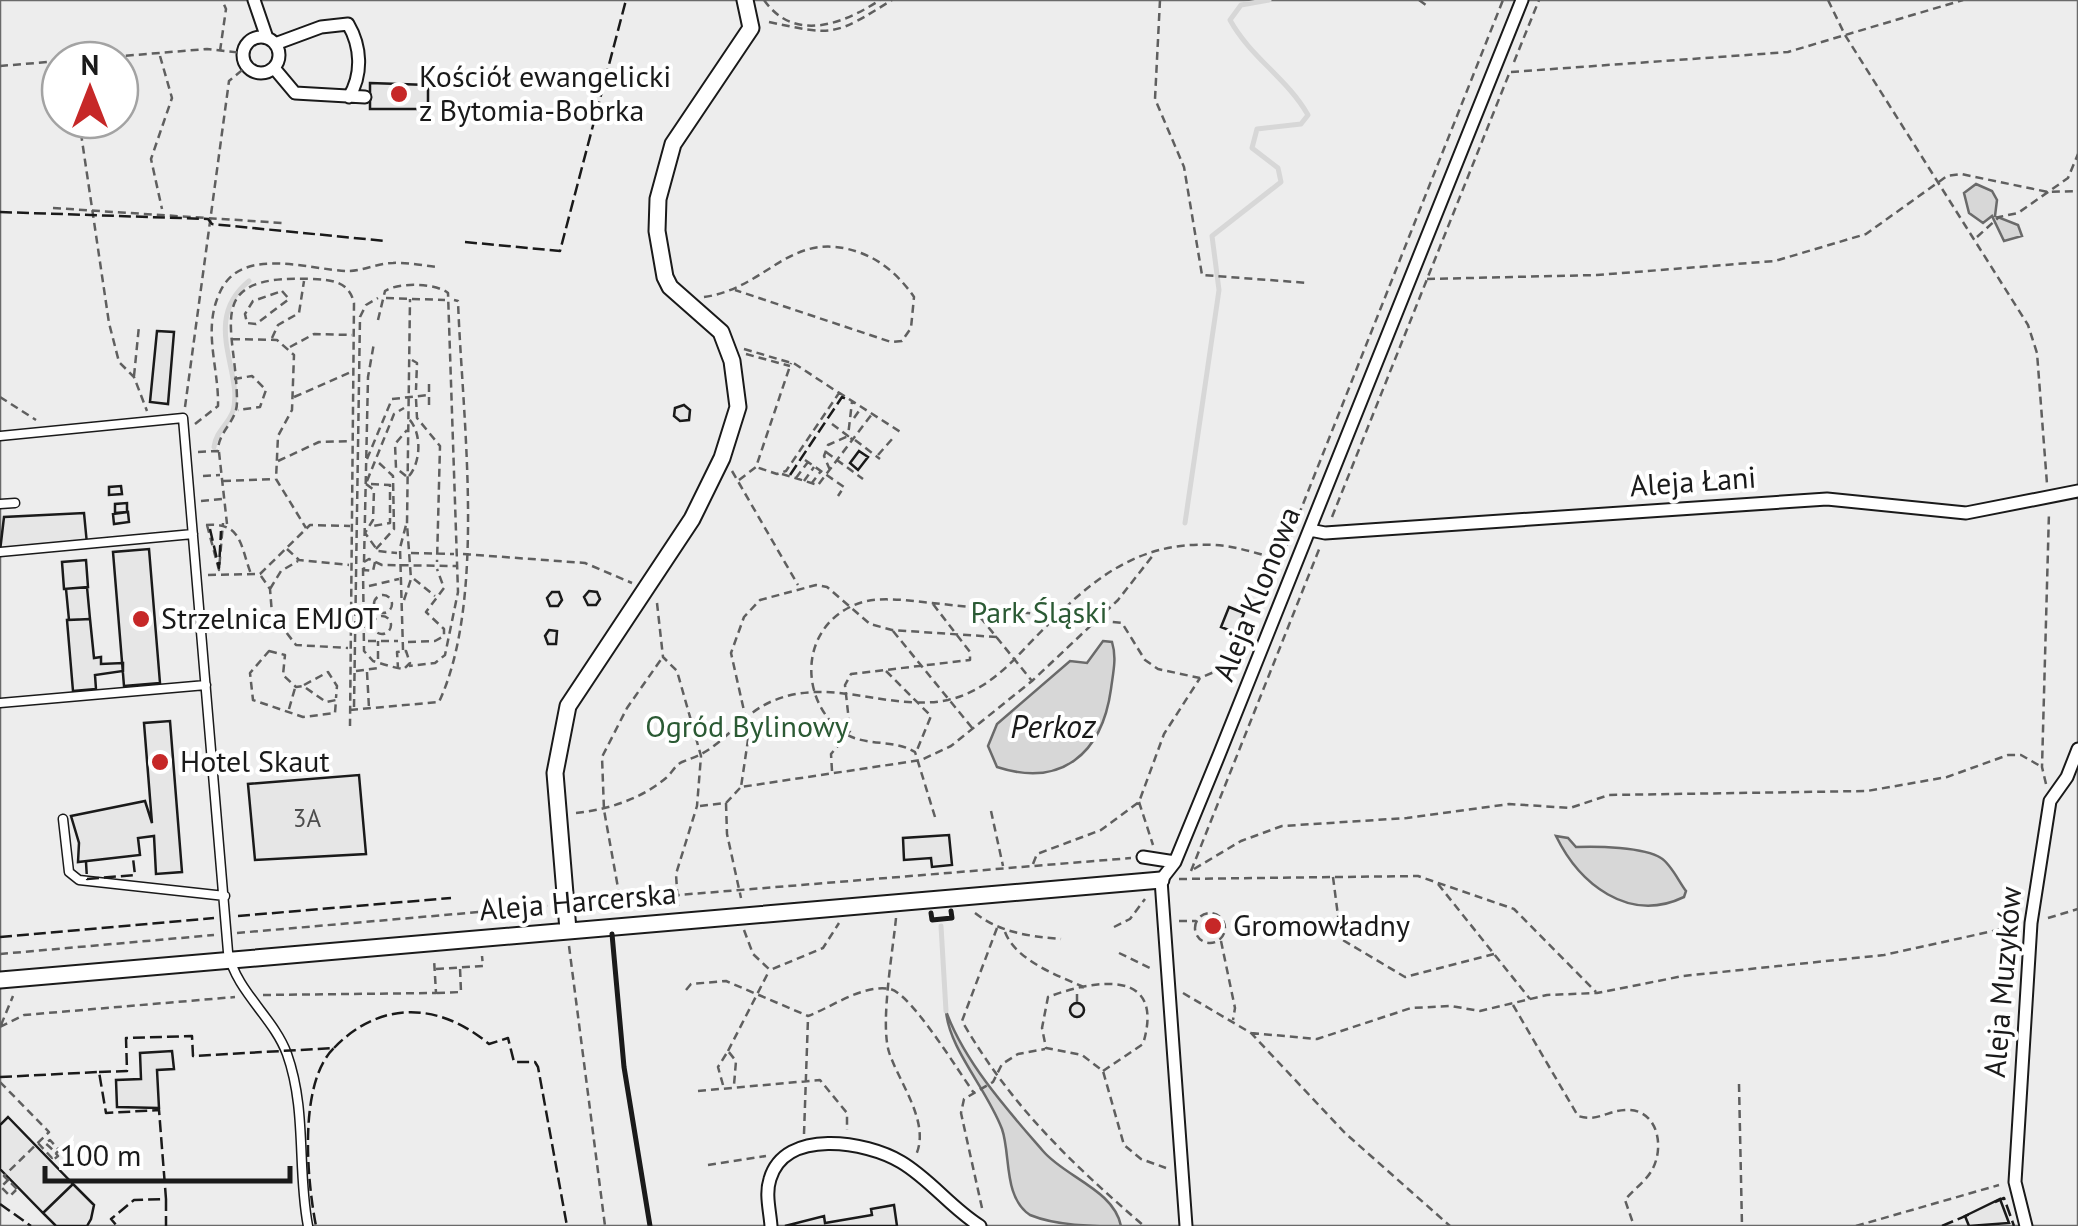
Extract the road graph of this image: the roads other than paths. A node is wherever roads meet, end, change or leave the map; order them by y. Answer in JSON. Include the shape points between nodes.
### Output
{"nodes":[{"id":1,"x":254,"y":0,"type":"edge"},
{"id":2,"x":744,"y":0,"type":"edge"},
{"id":3,"x":1522,"y":0,"type":"edge"},
{"id":4,"x":271,"y":41,"type":"junction"},
{"id":5,"x":274,"y":68,"type":"junction"},
{"id":6,"x":348,"y":96,"type":"junction"},
{"id":7,"x":365,"y":97,"type":"dead end"},
{"id":8,"x":0,"y":436,"type":"edge"},
{"id":9,"x":2078,"y":492,"type":"edge"},
{"id":10,"x":14,"y":503,"type":"dead end"},
{"id":11,"x":0,"y":504,"type":"edge"},
{"id":12,"x":1310,"y":530,"type":"junction"},
{"id":13,"x":193,"y":534,"type":"junction"},
{"id":14,"x":0,"y":552,"type":"edge"},
{"id":15,"x":206,"y":685,"type":"junction"},
{"id":16,"x":0,"y":703,"type":"edge"},
{"id":17,"x":2078,"y":748,"type":"edge"},
{"id":18,"x":63,"y":819,"type":"dead end"},
{"id":19,"x":1143,"y":857,"type":"road end"},
{"id":20,"x":1175,"y":862,"type":"junction"},
{"id":21,"x":1161,"y":880,"type":"junction"},
{"id":22,"x":224,"y":896,"type":"junction"},
{"id":23,"x":568,"y":930,"type":"junction"},
{"id":24,"x":230,"y":960,"type":"junction"},
{"id":25,"x":8,"y":983,"type":"edge"},
{"id":26,"x":981,"y":1222,"type":"edge"},
{"id":27,"x":308,"y":1226,"type":"edge"},
{"id":28,"x":771,"y":1226,"type":"edge"},
{"id":29,"x":1186,"y":1226,"type":"edge"},
{"id":30,"x":2026,"y":1226,"type":"edge"}],
"edges":[{"from":1,"to":4,"type":"street"},
{"from":2,"to":23,"type":"street","via":[[752,28],[673,144],[657,231],[670,288],[735,348],[738,407],[708,489],[568,706],[556,757]]},
{"from":3,"to":12,"type":"street","name":"Aleja Klonowa"},
{"from":4,"to":5,"type":"street","via":[[280,55]]},
{"from":4,"to":5,"type":"street","via":[[251,40],[245,60],[261,73]]},
{"from":4,"to":6,"type":"street","via":[[348,24],[357,39],[358,74]]},
{"from":5,"to":6,"type":"street","via":[[296,93]]},
{"from":6,"to":7,"type":"street"},
{"from":8,"to":13,"type":"lane","via":[[184,422]]},
{"from":9,"to":12,"type":"street","name":"Aleja Łani","via":[[1966,512],[1828,499]]},
{"from":10,"to":11,"type":"lane"},
{"from":12,"to":20,"type":"street","name":"Aleja Klonowa"},
{"from":13,"to":14,"type":"lane"},
{"from":13,"to":15,"type":"lane"},
{"from":15,"to":16,"type":"lane"},
{"from":15,"to":22,"type":"lane"},
{"from":17,"to":30,"type":"street","name":"Aleja Muzyków","via":[[2050,801],[2031,923],[2015,1182]]},
{"from":18,"to":22,"type":"lane","via":[[69,872],[79,880]]},
{"from":19,"to":20,"type":"street"},
{"from":20,"to":21,"type":"street","name":"Aleja Klonowa"},
{"from":21,"to":23,"type":"street","name":"Aleja Harcerska"},
{"from":21,"to":29,"type":"street"},
{"from":22,"to":24,"type":"lane"},
{"from":23,"to":24,"type":"street","name":"Aleja Harcerska"},
{"from":24,"to":25,"type":"street","name":"Aleja Harcerska"},
{"from":24,"to":27,"type":"lane","via":[[286,1052],[299,1107]]},
{"from":26,"to":28,"type":"street","via":[[909,1167],[862,1148],[797,1150],[775,1168],[769,1180]]}]}
